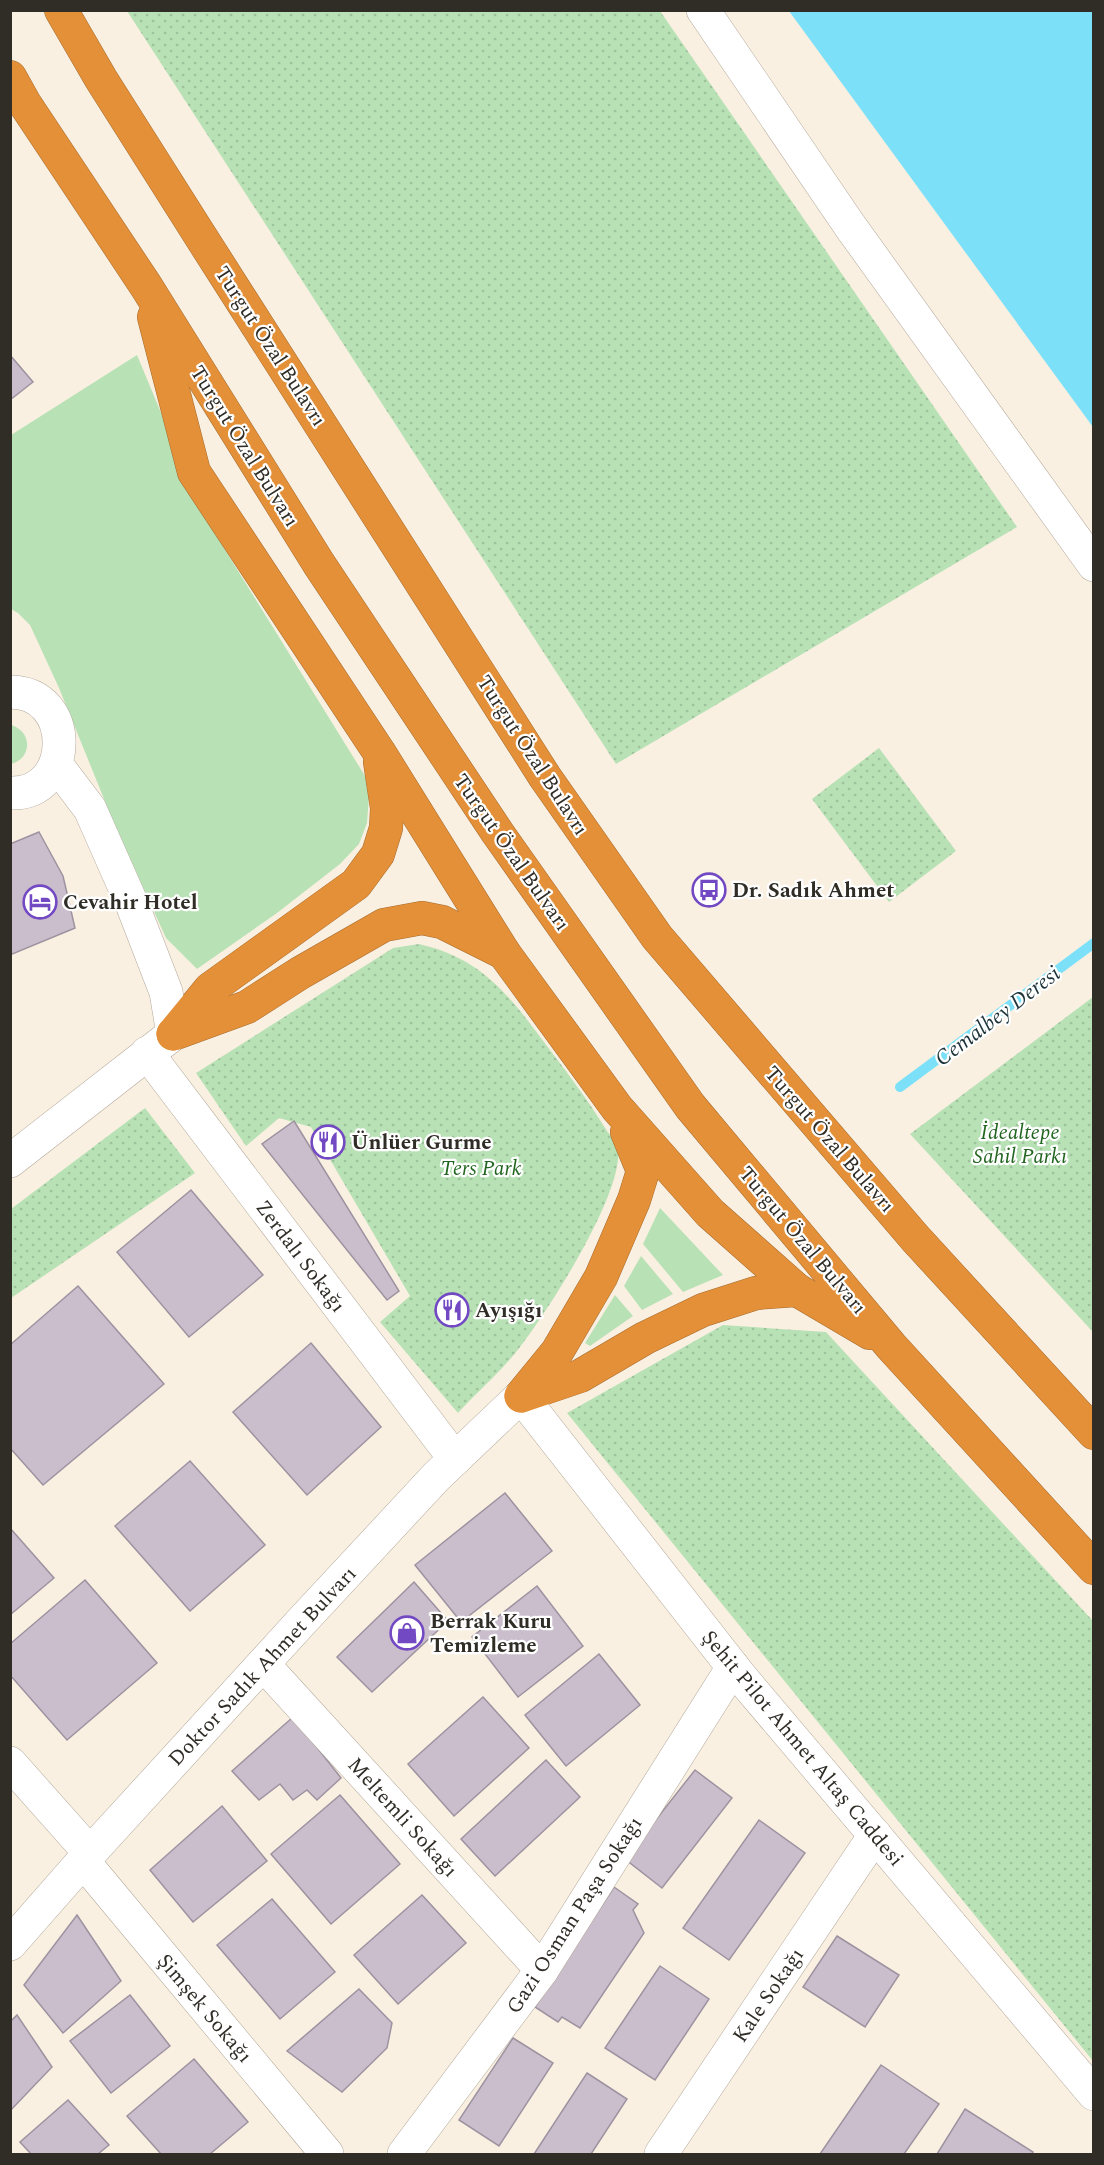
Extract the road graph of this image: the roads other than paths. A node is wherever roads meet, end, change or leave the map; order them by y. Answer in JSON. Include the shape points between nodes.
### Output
{"nodes":[{"id":1,"x":61,"y":10,"type":"edge"},
{"id":2,"x":703,"y":10,"type":"edge"},
{"id":3,"x":10,"y":77,"type":"edge"},
{"id":4,"x":146,"y":286,"type":"junction"},
{"id":5,"x":1094,"y":565,"type":"edge"},
{"id":6,"x":10,"y":692,"type":"edge"},
{"id":7,"x":379,"y":752,"type":"junction"},
{"id":8,"x":56,"y":764,"type":"junction"},
{"id":9,"x":10,"y":793,"type":"edge"},
{"id":10,"x":504,"y":953,"type":"junction"},
{"id":11,"x":160,"y":1044,"type":"junction"},
{"id":12,"x":617,"y":1108,"type":"junction"},
{"id":13,"x":10,"y":1161,"type":"edge"},
{"id":14,"x":797,"y":1290,"type":"junction"},
{"id":15,"x":891,"y":1346,"type":"junction"},
{"id":16,"x":521,"y":1396,"type":"junction"},
{"id":17,"x":1094,"y":1433,"type":"edge"},
{"id":18,"x":455,"y":1459,"type":"junction"},
{"id":19,"x":1094,"y":1568,"type":"edge"},
{"id":20,"x":262,"y":1664,"type":"junction"},
{"id":21,"x":733,"y":1667,"type":"junction"},
{"id":22,"x":10,"y":1763,"type":"edge"},
{"id":23,"x":874,"y":1835,"type":"junction"},
{"id":24,"x":86,"y":1857,"type":"junction"},
{"id":25,"x":10,"y":1944,"type":"edge"},
{"id":26,"x":543,"y":1970,"type":"junction"},
{"id":27,"x":1094,"y":2094,"type":"edge"},
{"id":28,"x":327,"y":2154,"type":"edge"},
{"id":29,"x":404,"y":2154,"type":"edge"},
{"id":30,"x":661,"y":2154,"type":"edge"}],
"edges":[{"from":1,"to":17,"type":"highway","name":"Turgut Özal Bulavrı","via":[[545,777],[657,937],[915,1238]]},
{"from":2,"to":5,"type":"street","via":[[850,226]]},
{"from":3,"to":4,"type":"highway","name":"Turgut Özal Bulvarı"},
{"from":4,"to":7,"type":"highway","via":[[194,472]]},
{"from":4,"to":15,"type":"highway","name":"Turgut Özal Bulvarı","via":[[319,564],[497,832],[690,1106]]},
{"from":6,"to":8,"type":"street","via":[[30,695],[54,717],[60,732]]},
{"from":7,"to":10,"type":"highway"},
{"from":7,"to":11,"type":"highway","via":[[387,828],[378,854],[362,876],[210,989]]},
{"from":8,"to":9,"type":"street","via":[[46,779],[32,788]]},
{"from":8,"to":11,"type":"street","via":[[90,809],[166,992]]},
{"from":10,"to":11,"type":"highway","via":[[442,922],[422,918],[384,925],[247,1008]]},
{"from":10,"to":12,"type":"highway"},
{"from":11,"to":13,"type":"street"},
{"from":11,"to":18,"type":"street","name":"Zerdalı Sokağı"},
{"from":12,"to":14,"type":"highway","via":[[710,1213]]},
{"from":12,"to":16,"type":"highway","via":[[643,1171],[634,1200],[596,1286],[557,1352]]},
{"from":14,"to":15,"type":"highway"},
{"from":14,"to":16,"type":"highway","via":[[756,1293],[703,1310],[580,1376]]},
{"from":15,"to":19,"type":"highway","name":"Turgut Özal Bulvarı"},
{"from":16,"to":18,"type":"street","name":"Doktor Sadık Ahmet Bulvarı"},
{"from":16,"to":21,"type":"street","name":"Şehit Pilot Ahmet Altaş Caddesi"},
{"from":18,"to":20,"type":"street","name":"Doktor Sadık Ahmet Bulvarı"},
{"from":20,"to":24,"type":"street","name":"Doktor Sadık Ahmet Bulvarı"},
{"from":20,"to":26,"type":"street","name":"Meltemli Sokağı"},
{"from":21,"to":23,"type":"street","name":"Şehit Pilot Ahmet Altaş Caddesi"},
{"from":21,"to":26,"type":"street","name":"Gazi Osman Paşa Sokağı"},
{"from":22,"to":24,"type":"street","name":"Şimşek Sokağı"},
{"from":23,"to":27,"type":"street","name":"Şehit Pilot Ahmet Altaş Caddesi"},
{"from":23,"to":30,"type":"street","name":"Kale Sokağı"},
{"from":24,"to":25,"type":"street","name":"Doktor Sadık Ahmet Bulvarı"},
{"from":24,"to":28,"type":"street","name":"Şimşek Sokağı"},
{"from":26,"to":29,"type":"street","name":"Gazi Osman Paşa Sokağı"}]}
